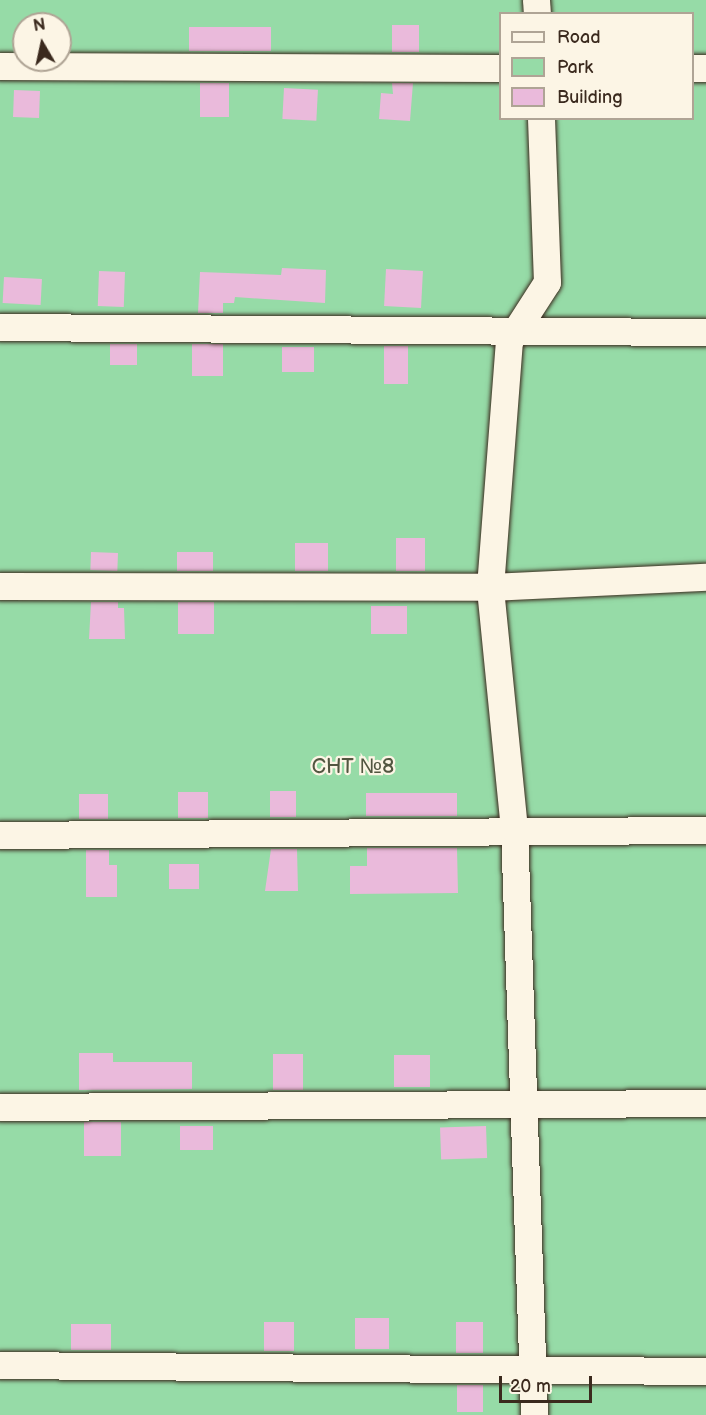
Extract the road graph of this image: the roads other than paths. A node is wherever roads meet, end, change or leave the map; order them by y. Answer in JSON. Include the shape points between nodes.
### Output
{"nodes":[{"id":1,"x":0,"y":66,"type":"edge"},
{"id":2,"x":499,"y":68,"type":"edge"},
{"id":3,"x":541,"y":120,"type":"edge"},
{"id":4,"x":0,"y":327,"type":"edge"},
{"id":5,"x":515,"y":332,"type":"junction"},
{"id":6,"x":706,"y":332,"type":"edge"},
{"id":7,"x":706,"y":578,"type":"edge"},
{"id":8,"x":0,"y":586,"type":"edge"},
{"id":9,"x":490,"y":586,"type":"junction"},
{"id":10,"x":514,"y":829,"type":"junction"},
{"id":11,"x":706,"y":830,"type":"edge"},
{"id":12,"x":0,"y":835,"type":"edge"},
{"id":13,"x":706,"y":1103,"type":"edge"},
{"id":14,"x":520,"y":1104,"type":"junction"},
{"id":15,"x":0,"y":1107,"type":"edge"},
{"id":16,"x":0,"y":1365,"type":"edge"},
{"id":17,"x":533,"y":1371,"type":"junction"},
{"id":18,"x":706,"y":1371,"type":"edge"},
{"id":19,"x":534,"y":1415,"type":"edge"}],
"edges":[{"from":1,"to":2,"type":"street"},
{"from":3,"to":5,"type":"street","via":[[547,282]]},
{"from":4,"to":5,"type":"street"},
{"from":5,"to":6,"type":"street"},
{"from":5,"to":9,"type":"street","via":[[509,341]]},
{"from":7,"to":9,"type":"street"},
{"from":8,"to":9,"type":"street"},
{"from":9,"to":10,"type":"street"},
{"from":10,"to":11,"type":"street"},
{"from":10,"to":12,"type":"street"},
{"from":10,"to":14,"type":"street"},
{"from":13,"to":14,"type":"street"},
{"from":14,"to":15,"type":"street"},
{"from":14,"to":17,"type":"street"},
{"from":16,"to":17,"type":"street"},
{"from":17,"to":18,"type":"street"},
{"from":17,"to":19,"type":"street"}]}
